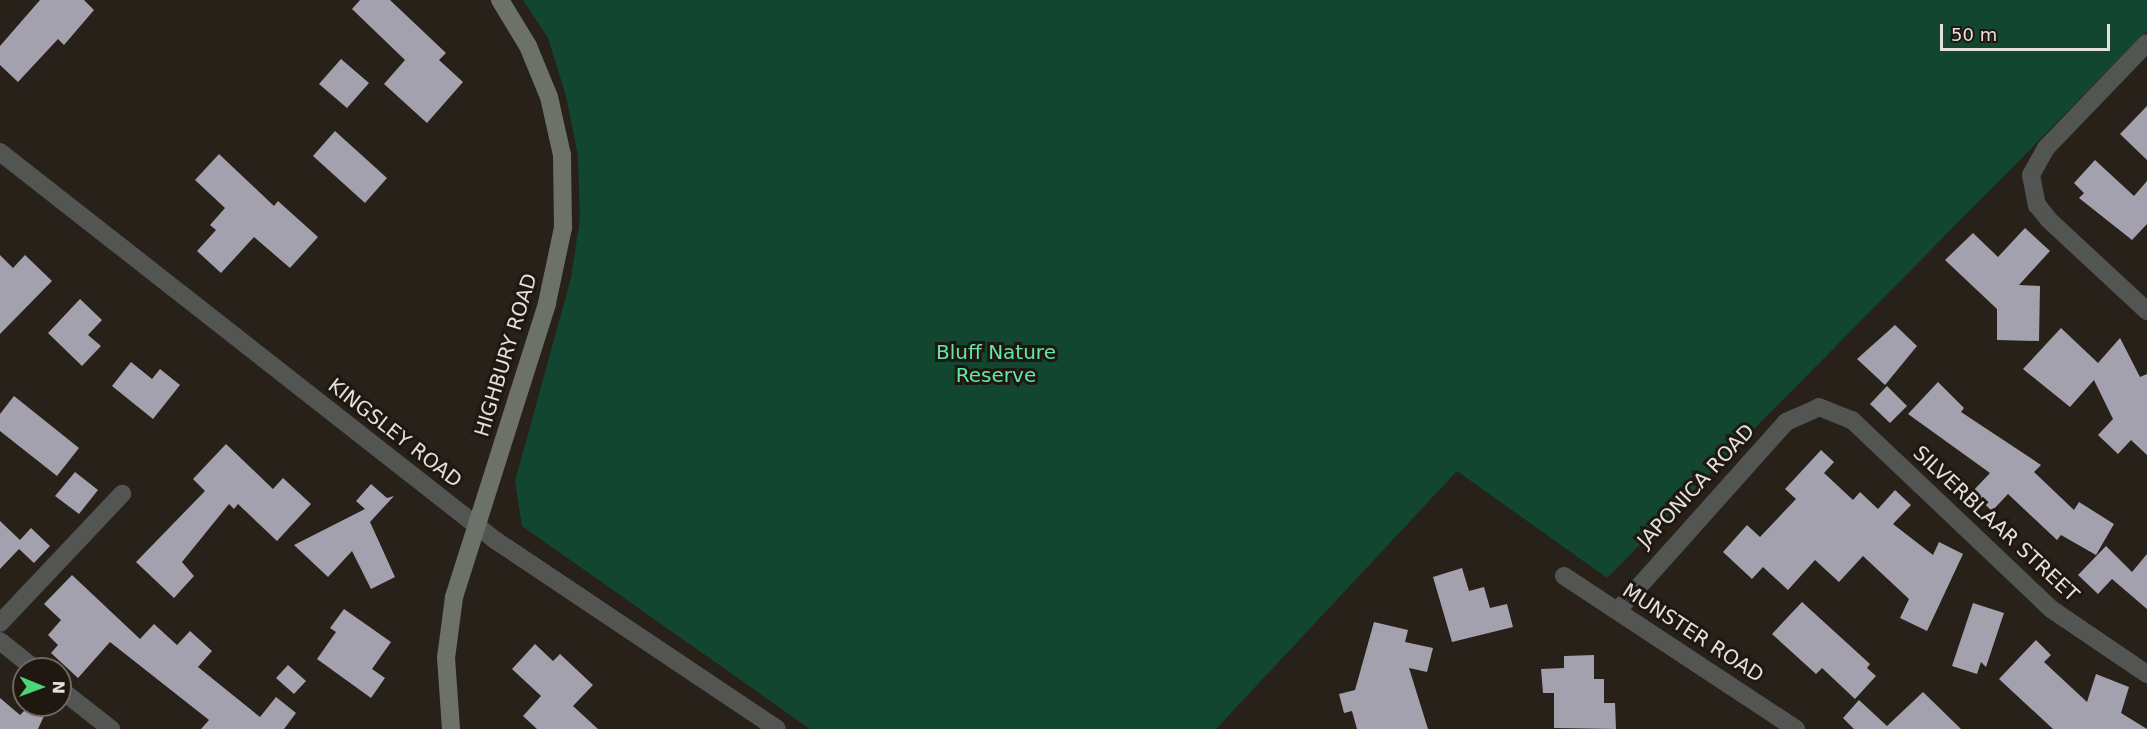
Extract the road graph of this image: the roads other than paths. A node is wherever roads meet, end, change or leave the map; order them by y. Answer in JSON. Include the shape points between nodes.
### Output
{"nodes":[{"id":1,"x":500,"y":0,"type":"edge"},
{"id":2,"x":2147,"y":43,"type":"edge"},
{"id":3,"x":0,"y":152,"type":"edge"},
{"id":4,"x":2147,"y":311,"type":"edge"},
{"id":5,"x":1819,"y":407,"type":"joint"},
{"id":6,"x":122,"y":494,"type":"dead end"},
{"id":7,"x":476,"y":525,"type":"junction"},
{"id":8,"x":1564,"y":576,"type":"dead end"},
{"id":9,"x":1618,"y":610,"type":"junction"},
{"id":10,"x":0,"y":623,"type":"edge"},
{"id":11,"x":0,"y":642,"type":"edge"},
{"id":12,"x":19,"y":657,"type":"edge"},
{"id":13,"x":2147,"y":674,"type":"edge"},
{"id":14,"x":72,"y":698,"type":"edge"},
{"id":15,"x":111,"y":729,"type":"edge"},
{"id":16,"x":451,"y":729,"type":"edge"},
{"id":17,"x":777,"y":729,"type":"edge"},
{"id":18,"x":1796,"y":729,"type":"edge"}],
"edges":[{"from":1,"to":7,"type":"street","name":"HIGHBURY ROAD","via":[[528,46],[549,97],[562,156],[563,228],[547,303]]},
{"from":2,"to":4,"type":"street","via":[[2046,148],[2031,175],[2037,205],[2049,220]]},
{"from":3,"to":7,"type":"street","name":"KINGSLEY ROAD"},
{"from":5,"to":9,"type":"street","name":"JAPONICA ROAD","via":[[1786,422]]},
{"from":5,"to":13,"type":"street","name":"SILVERBLAAR STREET","via":[[1852,420],[2051,609]]},
{"from":6,"to":10,"type":"street"},
{"from":7,"to":16,"type":"street","name":"HIGHBURY ROAD","via":[[447,628]]},
{"from":7,"to":17,"type":"street","name":"KINGSLEY ROAD"},
{"from":8,"to":9,"type":"street","name":"MUNSTER ROAD"},
{"from":9,"to":18,"type":"street","name":"MUNSTER ROAD"},
{"from":11,"to":12,"type":"street"},
{"from":14,"to":15,"type":"street"}]}
